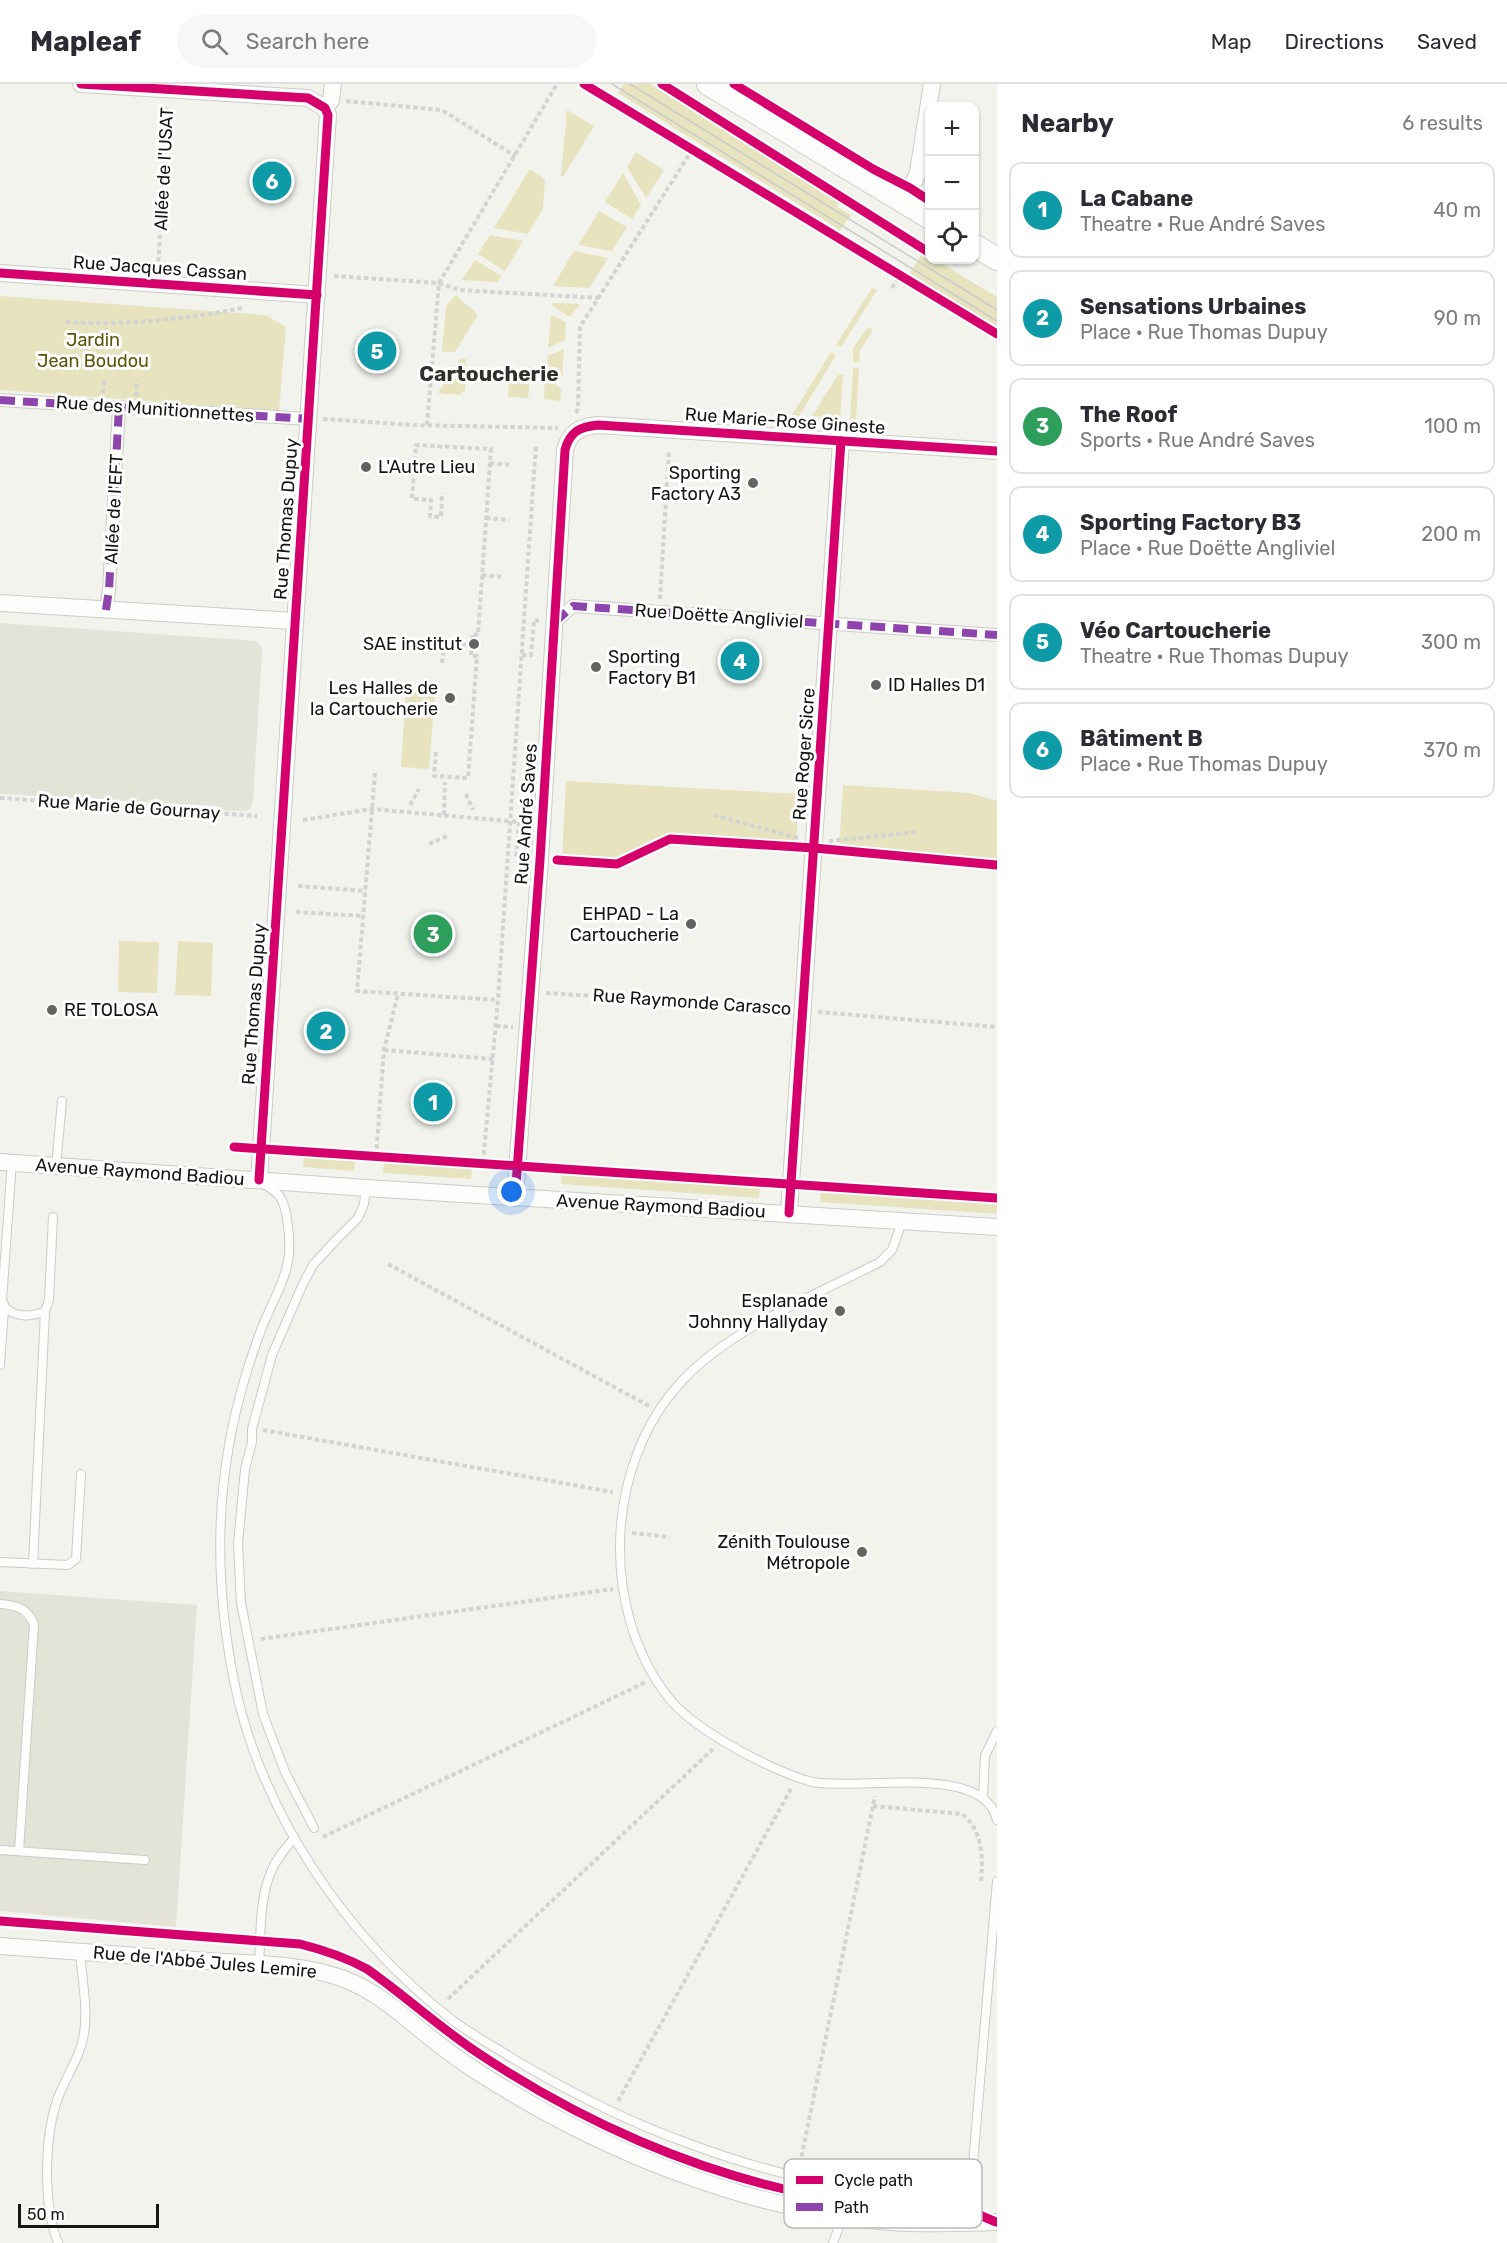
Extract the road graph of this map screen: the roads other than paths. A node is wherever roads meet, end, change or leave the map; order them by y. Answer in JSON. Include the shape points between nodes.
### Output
{"nodes":[{"id":1,"x":81,"y":84,"type":"edge"},
{"id":2,"x":708,"y":84,"type":"edge"},
{"id":3,"x":932,"y":84,"type":"edge"},
{"id":4,"x":330,"y":97,"type":"edge"},
{"id":5,"x":902,"y":201,"type":"junction"},
{"id":6,"x":925,"y":215,"type":"edge"},
{"id":7,"x":979,"y":248,"type":"edge"},
{"id":8,"x":997,"y":260,"type":"edge"},
{"id":9,"x":0,"y":273,"type":"edge"},
{"id":10,"x":317,"y":295,"type":"junction"},
{"id":11,"x":0,"y":400,"type":"edge"},
{"id":12,"x":119,"y":407,"type":"junction"},
{"id":13,"x":309,"y":419,"type":"junction"},
{"id":14,"x":571,"y":426,"type":"joint"},
{"id":15,"x":841,"y":441,"type":"junction"},
{"id":16,"x":997,"y":451,"type":"edge"},
{"id":17,"x":0,"y":603,"type":"edge"},
{"id":18,"x":106,"y":610,"type":"junction"},
{"id":19,"x":295,"y":621,"type":"junction"},
{"id":20,"x":555,"y":622,"type":"junction"},
{"id":21,"x":829,"y":624,"type":"junction"},
{"id":22,"x":997,"y":635,"type":"edge"},
{"id":23,"x":62,"y":1101,"type":"dead end"},
{"id":24,"x":57,"y":1157,"type":"junction"},
{"id":25,"x":3,"y":1162,"type":"edge"},
{"id":26,"x":259,"y":1180,"type":"junction"},
{"id":27,"x":366,"y":1188,"type":"junction"},
{"id":28,"x":515,"y":1198,"type":"junction"},
{"id":29,"x":789,"y":1213,"type":"junction"},
{"id":30,"x":53,"y":1217,"type":"dead end"},
{"id":31,"x":902,"y":1222,"type":"junction"},
{"id":32,"x":997,"y":1227,"type":"edge"},
{"id":33,"x":4,"y":1309,"type":"junction"},
{"id":34,"x":45,"y":1311,"type":"junction"},
{"id":35,"x":0,"y":1365,"type":"edge"},
{"id":36,"x":81,"y":1474,"type":"dead end"},
{"id":37,"x":0,"y":1562,"type":"edge"},
{"id":38,"x":33,"y":1564,"type":"junction"},
{"id":39,"x":0,"y":1604,"type":"edge"},
{"id":40,"x":997,"y":1731,"type":"edge"},
{"id":41,"x":982,"y":1798,"type":"junction"},
{"id":42,"x":997,"y":1820,"type":"edge"},
{"id":43,"x":314,"y":1828,"type":"dead end"},
{"id":44,"x":294,"y":1838,"type":"junction"},
{"id":45,"x":0,"y":1850,"type":"edge"},
{"id":46,"x":19,"y":1851,"type":"junction"},
{"id":47,"x":145,"y":1860,"type":"dead end"},
{"id":48,"x":997,"y":1881,"type":"edge"},
{"id":49,"x":0,"y":1946,"type":"edge"},
{"id":50,"x":80,"y":1952,"type":"junction"},
{"id":51,"x":259,"y":1964,"type":"junction"},
{"id":52,"x":973,"y":2159,"type":"edge"},
{"id":53,"x":784,"y":2173,"type":"edge"},
{"id":54,"x":784,"y":2205,"type":"edge"},
{"id":55,"x":997,"y":2222,"type":"edge"},
{"id":56,"x":982,"y":2223,"type":"edge"},
{"id":57,"x":839,"y":2228,"type":"edge"},
{"id":58,"x":58,"y":2243,"type":"edge"},
{"id":59,"x":833,"y":2243,"type":"edge"}],
"edges":[{"from":1,"to":4,"type":"street"},
{"from":2,"to":5,"type":"main road"},
{"from":3,"to":5,"type":"street","via":[[918,172]]},
{"from":4,"to":10,"type":"street","name":"Rue Thomas Dupuy"},
{"from":5,"to":6,"type":"main road"},
{"from":7,"to":8,"type":"main road"},
{"from":9,"to":10,"type":"street","name":"Rue Jacques Cassan"},
{"from":10,"to":13,"type":"street","name":"Rue Thomas Dupuy"},
{"from":11,"to":12,"type":"street","name":"Rue des Munitionnettes"},
{"from":12,"to":13,"type":"street","name":"Rue des Munitionnettes"},
{"from":12,"to":18,"type":"street","name":"Allée de l'EFT"},
{"from":13,"to":19,"type":"street","name":"Rue Thomas Dupuy"},
{"from":14,"to":15,"type":"street","name":"Rue Marie-Rose Gineste"},
{"from":14,"to":20,"type":"street","name":"Rue André Saves","via":[[565,450]]},
{"from":15,"to":16,"type":"street","name":"Rue Marie-Rose Gineste"},
{"from":15,"to":21,"type":"street","name":"Rue Roger Sicre"},
{"from":17,"to":18,"type":"street"},
{"from":18,"to":19,"type":"street"},
{"from":19,"to":26,"type":"street","name":"Rue Thomas Dupuy"},
{"from":20,"to":21,"type":"street","name":"Rue Doëtte Angliviel","via":[[573,606]]},
{"from":20,"to":28,"type":"street","name":"Rue André Saves"},
{"from":21,"to":22,"type":"street","name":"Rue Doëtte Angliviel"},
{"from":21,"to":29,"type":"street","name":"Rue Roger Sicre"},
{"from":23,"to":24,"type":"lane"},
{"from":24,"to":25,"type":"street","name":"Avenue Raymond Badiou"},
{"from":24,"to":26,"type":"street","name":"Avenue Raymond Badiou"},
{"from":25,"to":33,"type":"lane"},
{"from":26,"to":27,"type":"street","name":"Avenue Raymond Badiou"},
{"from":26,"to":44,"type":"lane","via":[[281,1197],[290,1239],[289,1255],[234,1416],[220,1509],[219,1559],[235,1685],[255,1752]]},
{"from":27,"to":28,"type":"street","name":"Avenue Raymond Badiou"},
{"from":27,"to":43,"type":"lane","via":[[358,1218],[313,1265],[272,1355],[252,1429],[238,1545],[241,1604],[256,1686],[273,1742]]},
{"from":28,"to":29,"type":"street","name":"Avenue Raymond Badiou"},
{"from":29,"to":31,"type":"street","name":"Avenue Raymond Badiou"},
{"from":30,"to":34,"type":"lane"},
{"from":31,"to":32,"type":"street","name":"Avenue Raymond Badiou"},
{"from":31,"to":41,"type":"lane","via":[[892,1250],[880,1262],[747,1330],[683,1380],[659,1411],[640,1444],[625,1494],[623,1587],[636,1642],[655,1678],[679,1709],[722,1741],[798,1777],[826,1784],[913,1782],[960,1788]]},
{"from":33,"to":34,"type":"lane","via":[[12,1314],[36,1315]]},
{"from":33,"to":35,"type":"lane"},
{"from":34,"to":38,"type":"lane"},
{"from":36,"to":38,"type":"lane","via":[[76,1559],[68,1564]]},
{"from":37,"to":38,"type":"lane"},
{"from":39,"to":46,"type":"lane","via":[[22,1608],[34,1624]]},
{"from":40,"to":41,"type":"lane","via":[[985,1756]]},
{"from":41,"to":42,"type":"lane"},
{"from":44,"to":51,"type":"lane","via":[[270,1874],[263,1901]]},
{"from":44,"to":53,"type":"lane","via":[[358,1929],[381,1954],[439,2008],[480,2039],[612,2113],[657,2133]]},
{"from":45,"to":46,"type":"lane"},
{"from":46,"to":47,"type":"lane"},
{"from":48,"to":52,"type":"lane"},
{"from":49,"to":50,"type":"street","name":"Rue de l'Abbé Jules Lemire"},
{"from":50,"to":51,"type":"street","name":"Rue de l'Abbé Jules Lemire"},
{"from":50,"to":58,"type":"lane","via":[[84,2035],[58,2096],[46,2160],[53,2231]]},
{"from":51,"to":54,"type":"street","name":"Rue de l'Abbé Jules Lemire","via":[[323,1971],[366,1988],[464,2063],[532,2105],[608,2144],[725,2189]]},
{"from":55,"to":56,"type":"street","name":"Rue de l'Abbé Jules Lemire"},
{"from":57,"to":59,"type":"lane"}]}
